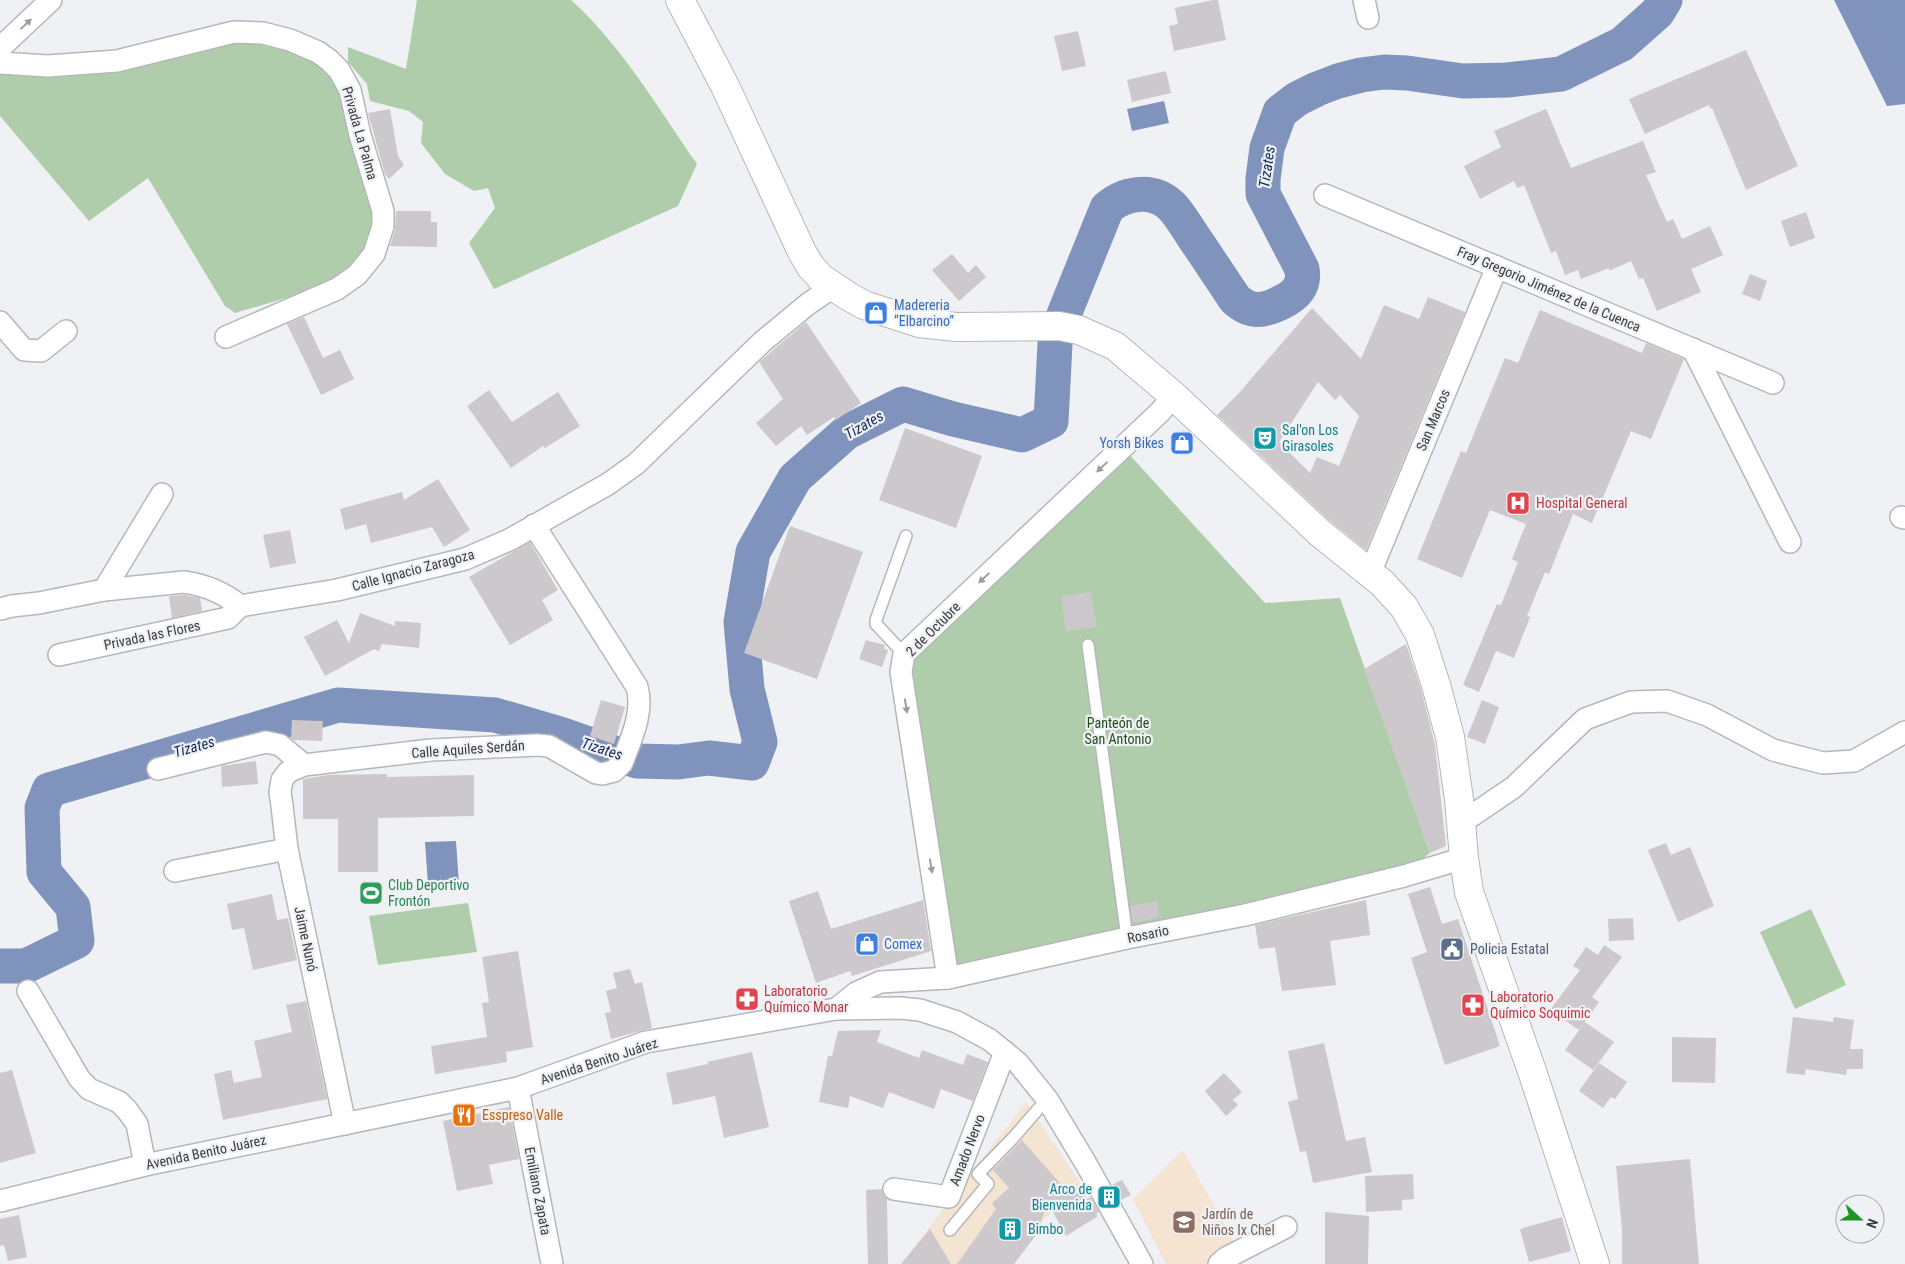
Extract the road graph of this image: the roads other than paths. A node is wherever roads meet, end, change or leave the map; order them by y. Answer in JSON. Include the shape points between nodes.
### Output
{"nodes":[{"id":1,"x":51,"y":0,"type":"edge"},
{"id":2,"x":680,"y":0,"type":"edge"},
{"id":3,"x":0,"y":48,"type":"edge"},
{"id":4,"x":0,"y":63,"type":"edge"},
{"id":5,"x":1325,"y":195,"type":"dead end"},
{"id":6,"x":1497,"y":267,"type":"junction"},
{"id":7,"x":833,"y":287,"type":"junction"},
{"id":8,"x":0,"y":322,"type":"edge"},
{"id":9,"x":66,"y":331,"type":"dead end"},
{"id":10,"x":226,"y":337,"type":"dead end"},
{"id":11,"x":1693,"y":350,"type":"junction"},
{"id":12,"x":1773,"y":383,"type":"dead end"},
{"id":13,"x":1174,"y":396,"type":"junction"},
{"id":14,"x":162,"y":494,"type":"dead end"},
{"id":15,"x":534,"y":525,"type":"junction"},
{"id":16,"x":906,"y":536,"type":"dead end"},
{"id":17,"x":1790,"y":542,"type":"dead end"},
{"id":18,"x":1370,"y":573,"type":"junction"},
{"id":19,"x":104,"y":590,"type":"junction"},
{"id":20,"x":240,"y":606,"type":"junction"},
{"id":21,"x":0,"y":609,"type":"edge"},
{"id":22,"x":1088,"y":645,"type":"dead end"},
{"id":23,"x":904,"y":654,"type":"junction"},
{"id":24,"x":58,"y":655,"type":"dead end"},
{"id":25,"x":1905,"y":732,"type":"edge"},
{"id":26,"x":304,"y":764,"type":"junction"},
{"id":27,"x":158,"y":770,"type":"dead end"},
{"id":28,"x":1461,"y":823,"type":"junction"},
{"id":29,"x":287,"y":849,"type":"junction"},
{"id":30,"x":1464,"y":858,"type":"junction"},
{"id":31,"x":175,"y":871,"type":"dead end"},
{"id":32,"x":1127,"y":938,"type":"junction"},
{"id":33,"x":948,"y":978,"type":"junction"},
{"id":34,"x":28,"y":991,"type":"dead end"},
{"id":35,"x":836,"y":1009,"type":"junction"},
{"id":36,"x":1005,"y":1052,"type":"junction"},
{"id":37,"x":518,"y":1088,"type":"junction"},
{"id":38,"x":1047,"y":1099,"type":"junction"},
{"id":39,"x":345,"y":1124,"type":"junction"},
{"id":40,"x":144,"y":1165,"type":"junction"},
{"id":41,"x":894,"y":1189,"type":"dead end"},
{"id":42,"x":0,"y":1200,"type":"edge"},
{"id":43,"x":1286,"y":1227,"type":"dead end"},
{"id":44,"x":950,"y":1230,"type":"dead end"},
{"id":45,"x":552,"y":1264,"type":"edge"},
{"id":46,"x":1142,"y":1264,"type":"edge"},
{"id":47,"x":1218,"y":1264,"type":"edge"},
{"id":48,"x":1595,"y":1264,"type":"edge"}],
"edges":[{"from":3,"to":1,"type":"street","one_way":true},
{"from":2,"to":7,"type":"main road","via":[[725,86],[802,252],[811,267]]},
{"from":4,"to":10,"type":"street","name":"Privada La Palma","via":[[48,66],[117,61],[234,32],[263,33],[290,40],[318,52],[339,70],[350,90],[360,135],[384,211],[374,254],[357,276],[337,289]]},
{"from":5,"to":6,"type":"street","name":"Fray Gregorio Jiménez de la Cuenca"},
{"from":6,"to":11,"type":"street","name":"Fray Gregorio Jiménez de la Cuenca"},
{"from":6,"to":18,"type":"street","name":"San Marcos"},
{"from":7,"to":13,"type":"main road","via":[[882,311],[940,326],[1059,326],[1080,330],[1115,346]]},
{"from":7,"to":15,"type":"street","name":"Calle Ignacio Zaragoza","via":[[762,342],[636,464],[608,484]]},
{"from":8,"to":9,"type":"street","via":[[24,350],[42,351]]},
{"from":11,"to":12,"type":"street","name":"Fray Gregorio Jiménez de la Cuenca"},
{"from":11,"to":17,"type":"street"},
{"from":13,"to":18,"type":"main road","via":[[1320,533]]},
{"from":13,"to":23,"type":"street","name":"2 de Octubre","one_way":true},
{"from":14,"to":19,"type":"street"},
{"from":15,"to":20,"type":"street","name":"Calle Ignacio Zaragoza","via":[[465,559],[337,590]]},
{"from":15,"to":26,"type":"street","name":"Calle Aquiles Serdán","via":[[637,687],[640,705],[622,763],[608,774],[596,773],[549,746],[531,745],[431,750]]},
{"from":16,"to":23,"type":"lane","via":[[876,620],[876,624]]},
{"from":18,"to":28,"type":"main road","via":[[1404,607],[1420,635],[1450,738]]},
{"from":19,"to":20,"type":"street","via":[[184,582],[219,591]]},
{"from":19,"to":21,"type":"street"},
{"from":20,"to":24,"type":"street","name":"Privada las Flores","via":[[228,618]]},
{"from":22,"to":32,"type":"lane"},
{"from":23,"to":33,"type":"street","name":"2 de Octubre","one_way":true,"via":[[901,672]]},
{"from":25,"to":28,"type":"street","via":[[1854,760],[1823,763],[1774,750],[1708,715],[1667,701],[1632,702],[1585,719],[1514,787]]},
{"from":26,"to":27,"type":"street","via":[[280,744],[266,742]]},
{"from":26,"to":29,"type":"street","name":"Jaime Nunó","via":[[288,772],[282,780],[280,792]]},
{"from":28,"to":30,"type":"main road"},
{"from":29,"to":31,"type":"street"},
{"from":29,"to":39,"type":"street","name":"Jaime Nunó"},
{"from":30,"to":32,"type":"street","name":"Rosario","via":[[1245,915]]},
{"from":30,"to":48,"type":"main road","via":[[1470,892]]},
{"from":32,"to":33,"type":"street","name":"Rosario"},
{"from":33,"to":35,"type":"street","name":"Rosario","via":[[880,982],[856,993]]},
{"from":34,"to":40,"type":"street","via":[[79,1078],[89,1089],[120,1102],[137,1124]]},
{"from":35,"to":36,"type":"street","name":"Avenida Benito Juárez","via":[[900,1008],[929,1013],[974,1030]]},
{"from":35,"to":37,"type":"street","name":"Avenida Benito Juárez","via":[[646,1042]]},
{"from":36,"to":38,"type":"street","name":"Avenida Benito Juárez","via":[[1029,1075]]},
{"from":36,"to":41,"type":"street","name":"Amado Nervo","via":[[949,1197]]},
{"from":37,"to":39,"type":"street","name":"Avenida Benito Juárez"},
{"from":37,"to":45,"type":"street","name":"Emiliano Zapata"},
{"from":38,"to":44,"type":"lane","via":[[978,1174],[988,1184]]},
{"from":38,"to":46,"type":"street","name":"Avenida Benito Juárez"},
{"from":39,"to":40,"type":"street","name":"Avenida Benito Juárez"},
{"from":40,"to":42,"type":"street","name":"Avenida Benito Juárez"},
{"from":43,"to":47,"type":"street"}]}
